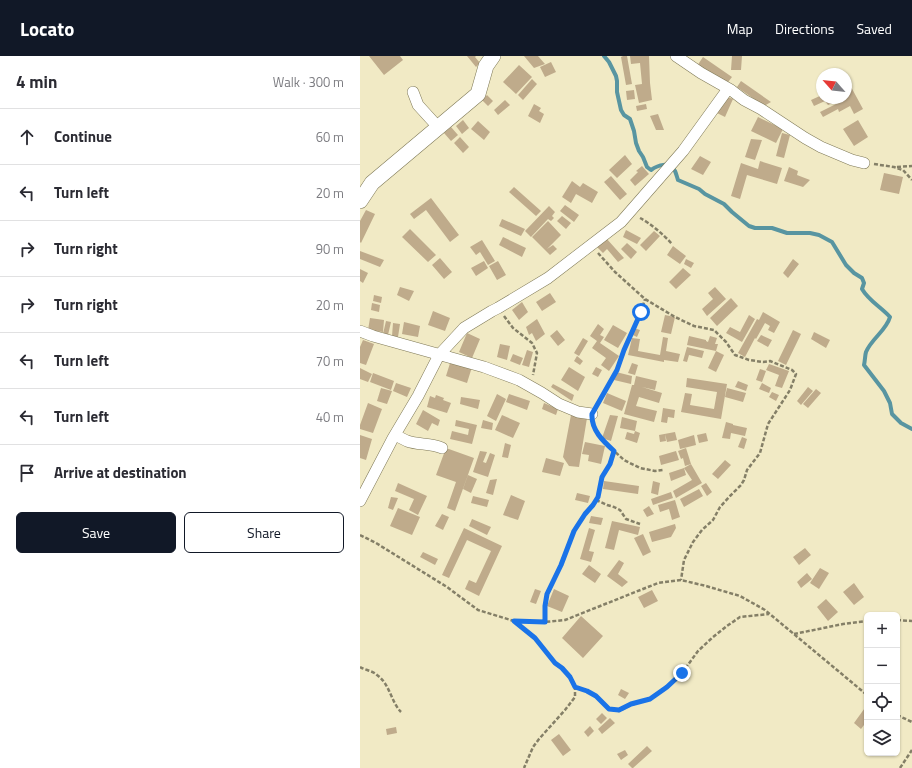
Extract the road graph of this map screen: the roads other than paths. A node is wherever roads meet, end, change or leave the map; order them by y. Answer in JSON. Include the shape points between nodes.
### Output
{"nodes":[{"id":1,"x":493,"y":56,"type":"edge"},
{"id":2,"x":676,"y":56,"type":"edge"},
{"id":3,"x":730,"y":90,"type":"junction"},
{"id":4,"x":413,"y":92,"type":"dead end"},
{"id":5,"x":438,"y":127,"type":"junction"},
{"id":6,"x":864,"y":163,"type":"road end"},
{"id":7,"x":360,"y":201,"type":"edge"},
{"id":8,"x":360,"y":331,"type":"edge"},
{"id":9,"x":439,"y":355,"type":"junction"},
{"id":10,"x":592,"y":414,"type":"road end"},
{"id":11,"x":395,"y":434,"type":"junction"},
{"id":12,"x":442,"y":448,"type":"dead end"},
{"id":13,"x":360,"y":501,"type":"edge"}],
"edges":[{"from":1,"to":5,"type":"street","via":[[486,66],[478,94]]},
{"from":2,"to":3,"type":"street"},
{"from":3,"to":6,"type":"street","via":[[821,147]]},
{"from":3,"to":9,"type":"street","via":[[724,93],[683,151],[621,222],[548,278],[464,328]]},
{"from":4,"to":5,"type":"street","via":[[418,105]]},
{"from":5,"to":7,"type":"street","via":[[372,183]]},
{"from":8,"to":9,"type":"street"},
{"from":9,"to":10,"type":"street","via":[[519,380],[559,404],[578,412]]},
{"from":9,"to":11,"type":"street"},
{"from":11,"to":12,"type":"street","via":[[406,441]]},
{"from":11,"to":13,"type":"street"}]}
